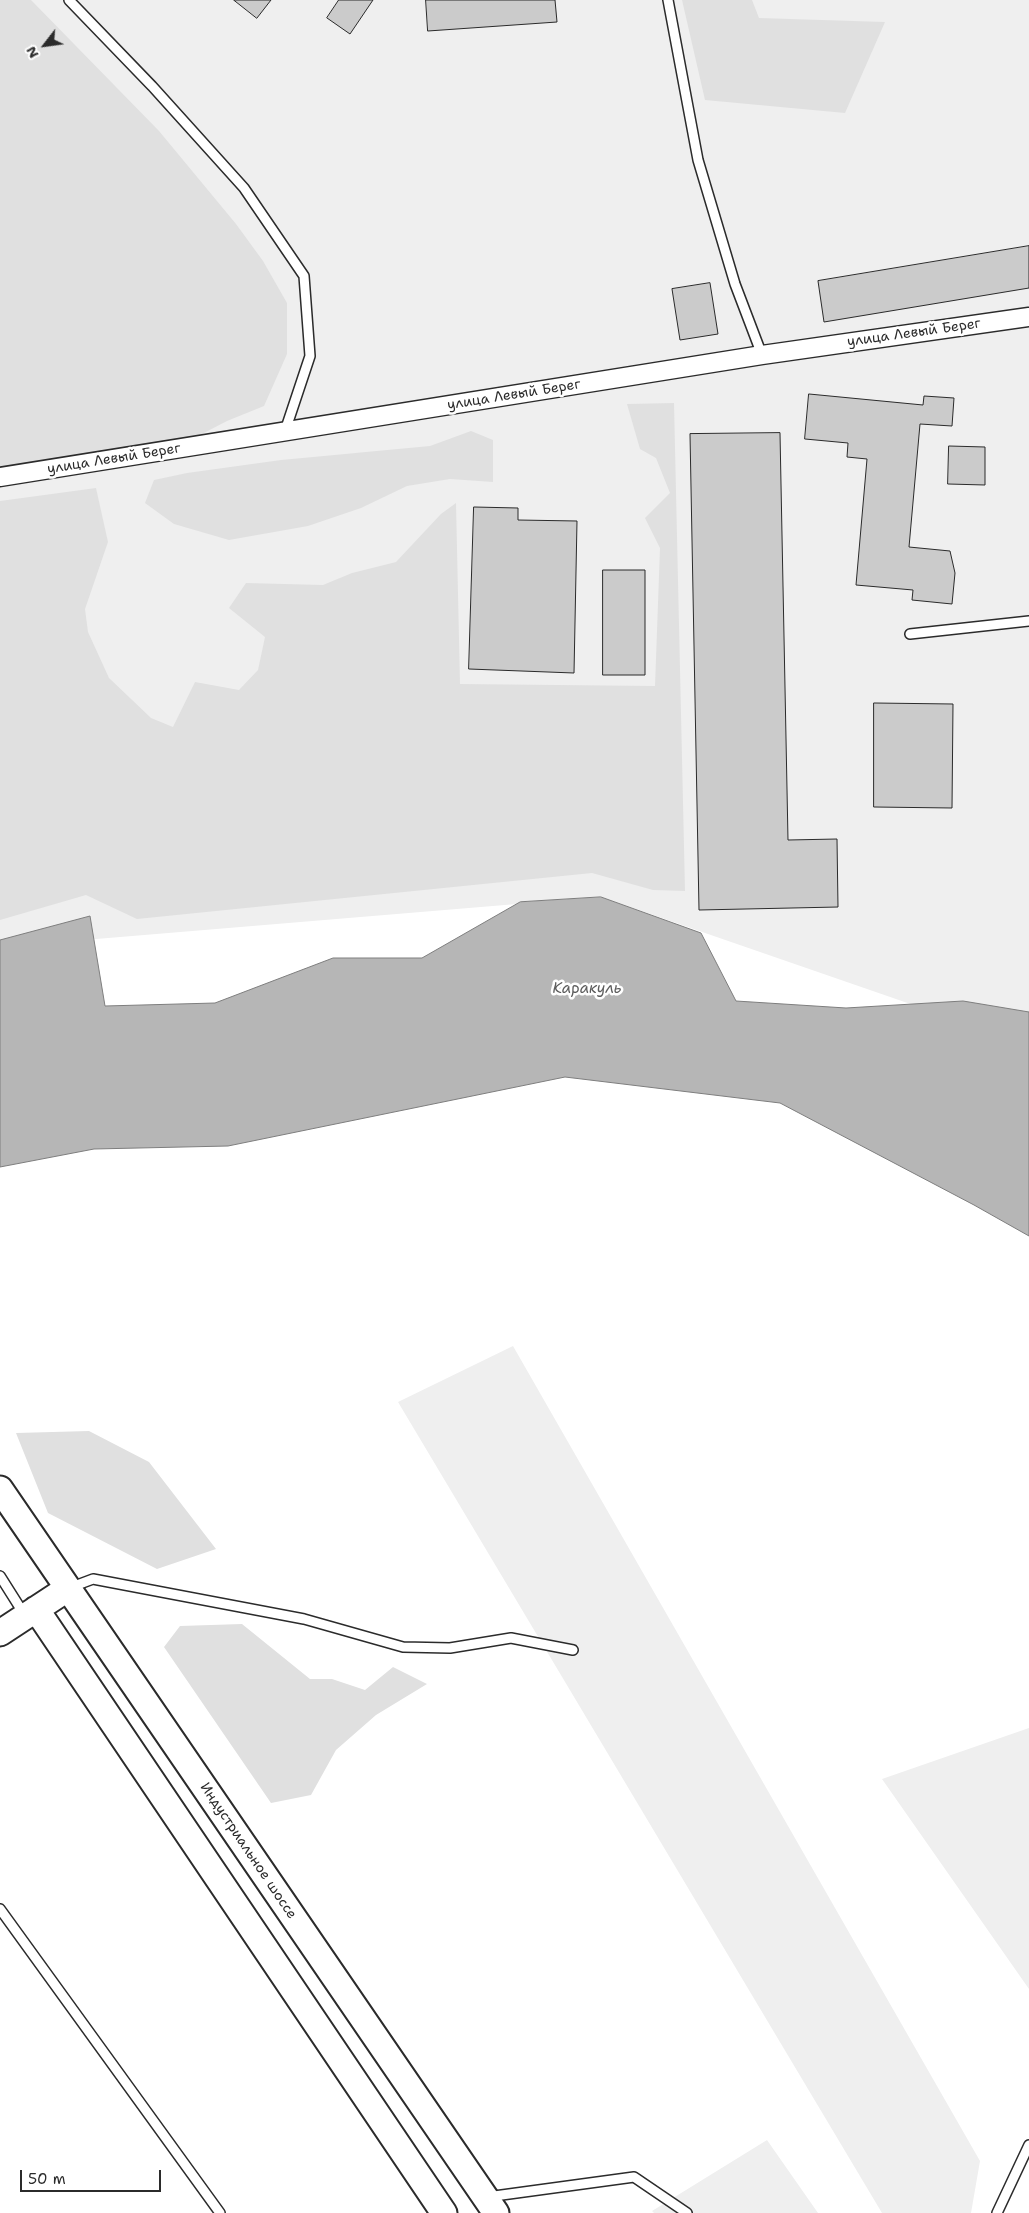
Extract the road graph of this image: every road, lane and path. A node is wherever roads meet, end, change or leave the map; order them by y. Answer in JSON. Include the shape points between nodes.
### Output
{"nodes":[{"id":1,"x":69,"y":0,"type":"edge"},
{"id":2,"x":668,"y":0,"type":"edge"},
{"id":3,"x":1029,"y":317,"type":"edge"},
{"id":4,"x":762,"y":355,"type":"junction"},
{"id":5,"x":284,"y":432,"type":"junction"},
{"id":6,"x":0,"y":477,"type":"edge"},
{"id":7,"x":1029,"y":621,"type":"edge"},
{"id":8,"x":910,"y":634,"type":"dead end"},
{"id":9,"x":0,"y":1489,"type":"edge"},
{"id":10,"x":0,"y":1576,"type":"edge"},
{"id":11,"x":67,"y":1589,"type":"junction"},
{"id":12,"x":31,"y":1613,"type":"junction"},
{"id":13,"x":0,"y":1633,"type":"edge"},
{"id":14,"x":573,"y":1650,"type":"dead end"},
{"id":15,"x":0,"y":1909,"type":"edge"},
{"id":16,"x":1029,"y":2145,"type":"edge"},
{"id":17,"x":491,"y":2205,"type":"edge"},
{"id":18,"x":220,"y":2213,"type":"edge"},
{"id":19,"x":444,"y":2213,"type":"edge"},
{"id":20,"x":687,"y":2213,"type":"edge"},
{"id":21,"x":997,"y":2213,"type":"edge"}],
"edges":[{"from":1,"to":5,"type":"lane","via":[[244,188],[304,276],[310,356]]},
{"from":2,"to":4,"type":"lane","via":[[698,160],[734,284]]},
{"from":3,"to":4,"type":"street","name":"улица Левый Берег"},
{"from":4,"to":5,"type":"street","name":"улица Левый Берег"},
{"from":5,"to":6,"type":"street","name":"улица Левый Берег"},
{"from":7,"to":8,"type":"lane"},
{"from":9,"to":11,"type":"main road","name":"Индустриальное шоссе"},
{"from":10,"to":12,"type":"lane"},
{"from":11,"to":12,"type":"main road"},
{"from":11,"to":14,"type":"lane","via":[[93,1579],[304,1619],[403,1647],[450,1648],[511,1638]]},
{"from":11,"to":17,"type":"main road","name":"Индустриальное шоссе"},
{"from":12,"to":13,"type":"main road"},
{"from":12,"to":19,"type":"main road"},
{"from":15,"to":18,"type":"lane"},
{"from":16,"to":21,"type":"lane"},
{"from":17,"to":20,"type":"lane","via":[[634,2176]]}]}
